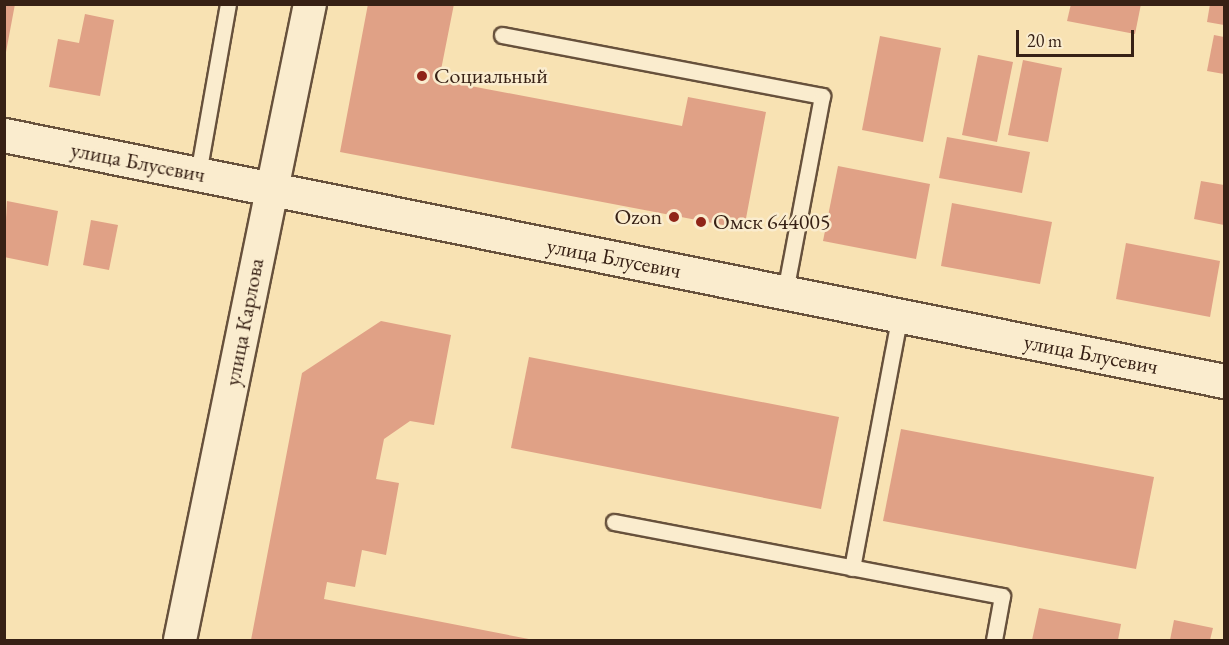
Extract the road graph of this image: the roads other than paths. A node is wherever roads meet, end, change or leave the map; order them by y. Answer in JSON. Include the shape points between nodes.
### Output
{"nodes":[{"id":1,"x":228,"y":4,"type":"edge"},
{"id":2,"x":310,"y":4,"type":"edge"},
{"id":3,"x":502,"y":35,"type":"dead end"},
{"id":4,"x":4,"y":135,"type":"edge"},
{"id":5,"x":198,"y":174,"type":"junction"},
{"id":6,"x":271,"y":188,"type":"junction"},
{"id":7,"x":784,"y":292,"type":"junction"},
{"id":8,"x":900,"y":315,"type":"junction"},
{"id":9,"x":1224,"y":381,"type":"edge"},
{"id":10,"x":614,"y":522,"type":"dead end"},
{"id":11,"x":852,"y":568,"type":"junction"},
{"id":12,"x":180,"y":640,"type":"edge"},
{"id":13,"x":994,"y":640,"type":"edge"}],
"edges":[{"from":1,"to":5,"type":"lane"},
{"from":2,"to":6,"type":"street","name":"улица Карлова"},
{"from":3,"to":7,"type":"lane","via":[[822,96]]},
{"from":4,"to":5,"type":"main road","name":"улица Блусевич"},
{"from":5,"to":6,"type":"main road","name":"улица Блусевич"},
{"from":6,"to":7,"type":"main road","name":"улица Блусевич"},
{"from":6,"to":12,"type":"street","name":"улица Карлова"},
{"from":7,"to":8,"type":"main road","name":"улица Блусевич"},
{"from":8,"to":9,"type":"main road","name":"улица Блусевич"},
{"from":8,"to":11,"type":"lane"},
{"from":10,"to":11,"type":"lane"},
{"from":11,"to":13,"type":"lane","via":[[1002,596]]}]}
